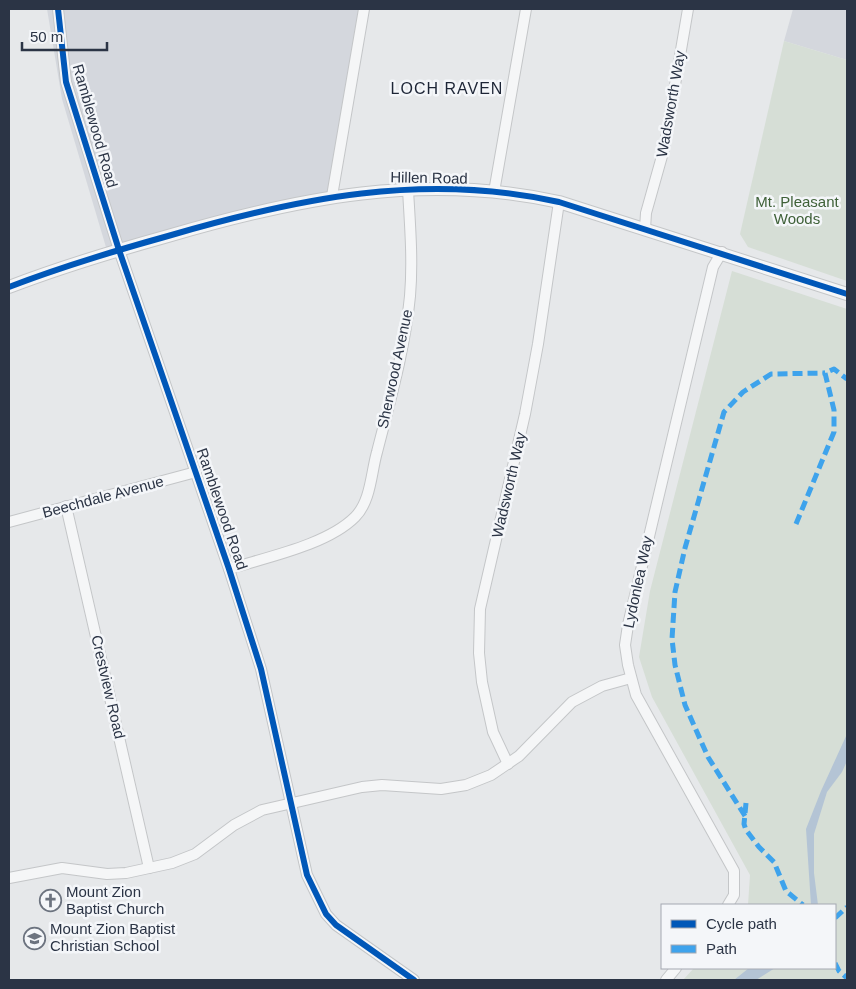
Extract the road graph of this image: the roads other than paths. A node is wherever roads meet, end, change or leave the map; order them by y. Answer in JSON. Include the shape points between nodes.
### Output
{"nodes":[{"id":1,"x":58,"y":9,"type":"edge"},
{"id":2,"x":364,"y":9,"type":"edge"},
{"id":3,"x":526,"y":9,"type":"edge"},
{"id":4,"x":688,"y":9,"type":"edge"},
{"id":5,"x":408,"y":190,"type":"junction"},
{"id":6,"x":494,"y":192,"type":"junction"},
{"id":7,"x":332,"y":196,"type":"junction"},
{"id":8,"x":559,"y":202,"type":"junction"},
{"id":9,"x":645,"y":229,"type":"junction"},
{"id":10,"x":120,"y":250,"type":"junction"},
{"id":11,"x":722,"y":252,"type":"junction"},
{"id":12,"x":9,"y":286,"type":"edge"},
{"id":13,"x":847,"y":294,"type":"edge"},
{"id":14,"x":196,"y":472,"type":"junction"},
{"id":15,"x":66,"y":506,"type":"junction"},
{"id":16,"x":9,"y":522,"type":"edge"},
{"id":17,"x":229,"y":569,"type":"junction"},
{"id":18,"x":630,"y":678,"type":"junction"},
{"id":19,"x":508,"y":764,"type":"junction"},
{"id":20,"x":292,"y":804,"type":"junction"},
{"id":21,"x":149,"y":868,"type":"junction"},
{"id":22,"x":9,"y":878,"type":"edge"},
{"id":23,"x":729,"y":904,"type":"edge"},
{"id":24,"x":675,"y":969,"type":"edge"},
{"id":25,"x":414,"y":980,"type":"edge"},
{"id":26,"x":666,"y":980,"type":"edge"}],
"edges":[{"from":1,"to":10,"type":"street","name":"Ramblewood Road","via":[[66,82]]},
{"from":2,"to":7,"type":"street"},
{"from":3,"to":6,"type":"street"},
{"from":4,"to":9,"type":"street","name":"Wadsworth Way","via":[[665,141],[646,213]]},
{"from":5,"to":6,"type":"street","name":"Hillen Road"},
{"from":5,"to":7,"type":"street","name":"Hillen Road","via":[[373,190]]},
{"from":5,"to":17,"type":"street","name":"Sherwood Avenue","via":[[411,237],[409,300],[400,360],[366,495],[355,516],[328,534]]},
{"from":6,"to":8,"type":"street","name":"Hillen Road"},
{"from":7,"to":10,"type":"street","name":"Hillen Road","via":[[222,220]]},
{"from":8,"to":9,"type":"street","name":"Hillen Road"},
{"from":8,"to":19,"type":"street","name":"Wadsworth Way","via":[[525,414],[480,609],[482,682],[493,732]]},
{"from":9,"to":11,"type":"street","name":"Hillen Road"},
{"from":10,"to":12,"type":"street","name":"Hillen Road"},
{"from":10,"to":14,"type":"street","name":"Ramblewood Road"},
{"from":11,"to":13,"type":"street","name":"Hillen Road"},
{"from":11,"to":18,"type":"street","name":"Lydonlea Way","via":[[713,267],[635,587],[625,645]]},
{"from":14,"to":15,"type":"street","name":"Beechdale Avenue"},
{"from":14,"to":17,"type":"street","name":"Ramblewood Road"},
{"from":15,"to":16,"type":"street","name":"Beechdale Avenue"},
{"from":15,"to":21,"type":"street","name":"Crestview Road"},
{"from":17,"to":20,"type":"street","name":"Ramblewood Road","via":[[261,669]]},
{"from":18,"to":19,"type":"street","via":[[602,686],[572,702],[529,748]]},
{"from":18,"to":23,"type":"street","name":"Lydonlea Way","via":[[734,871],[734,895]]},
{"from":19,"to":20,"type":"street","via":[[478,781],[456,788],[382,785]]},
{"from":20,"to":21,"type":"street","via":[[247,816],[195,854]]},
{"from":20,"to":25,"type":"street","name":"Ramblewood Road","via":[[307,875],[326,914],[347,934]]},
{"from":21,"to":22,"type":"street","via":[[107,874],[55,869]]},
{"from":24,"to":26,"type":"street"}]}
